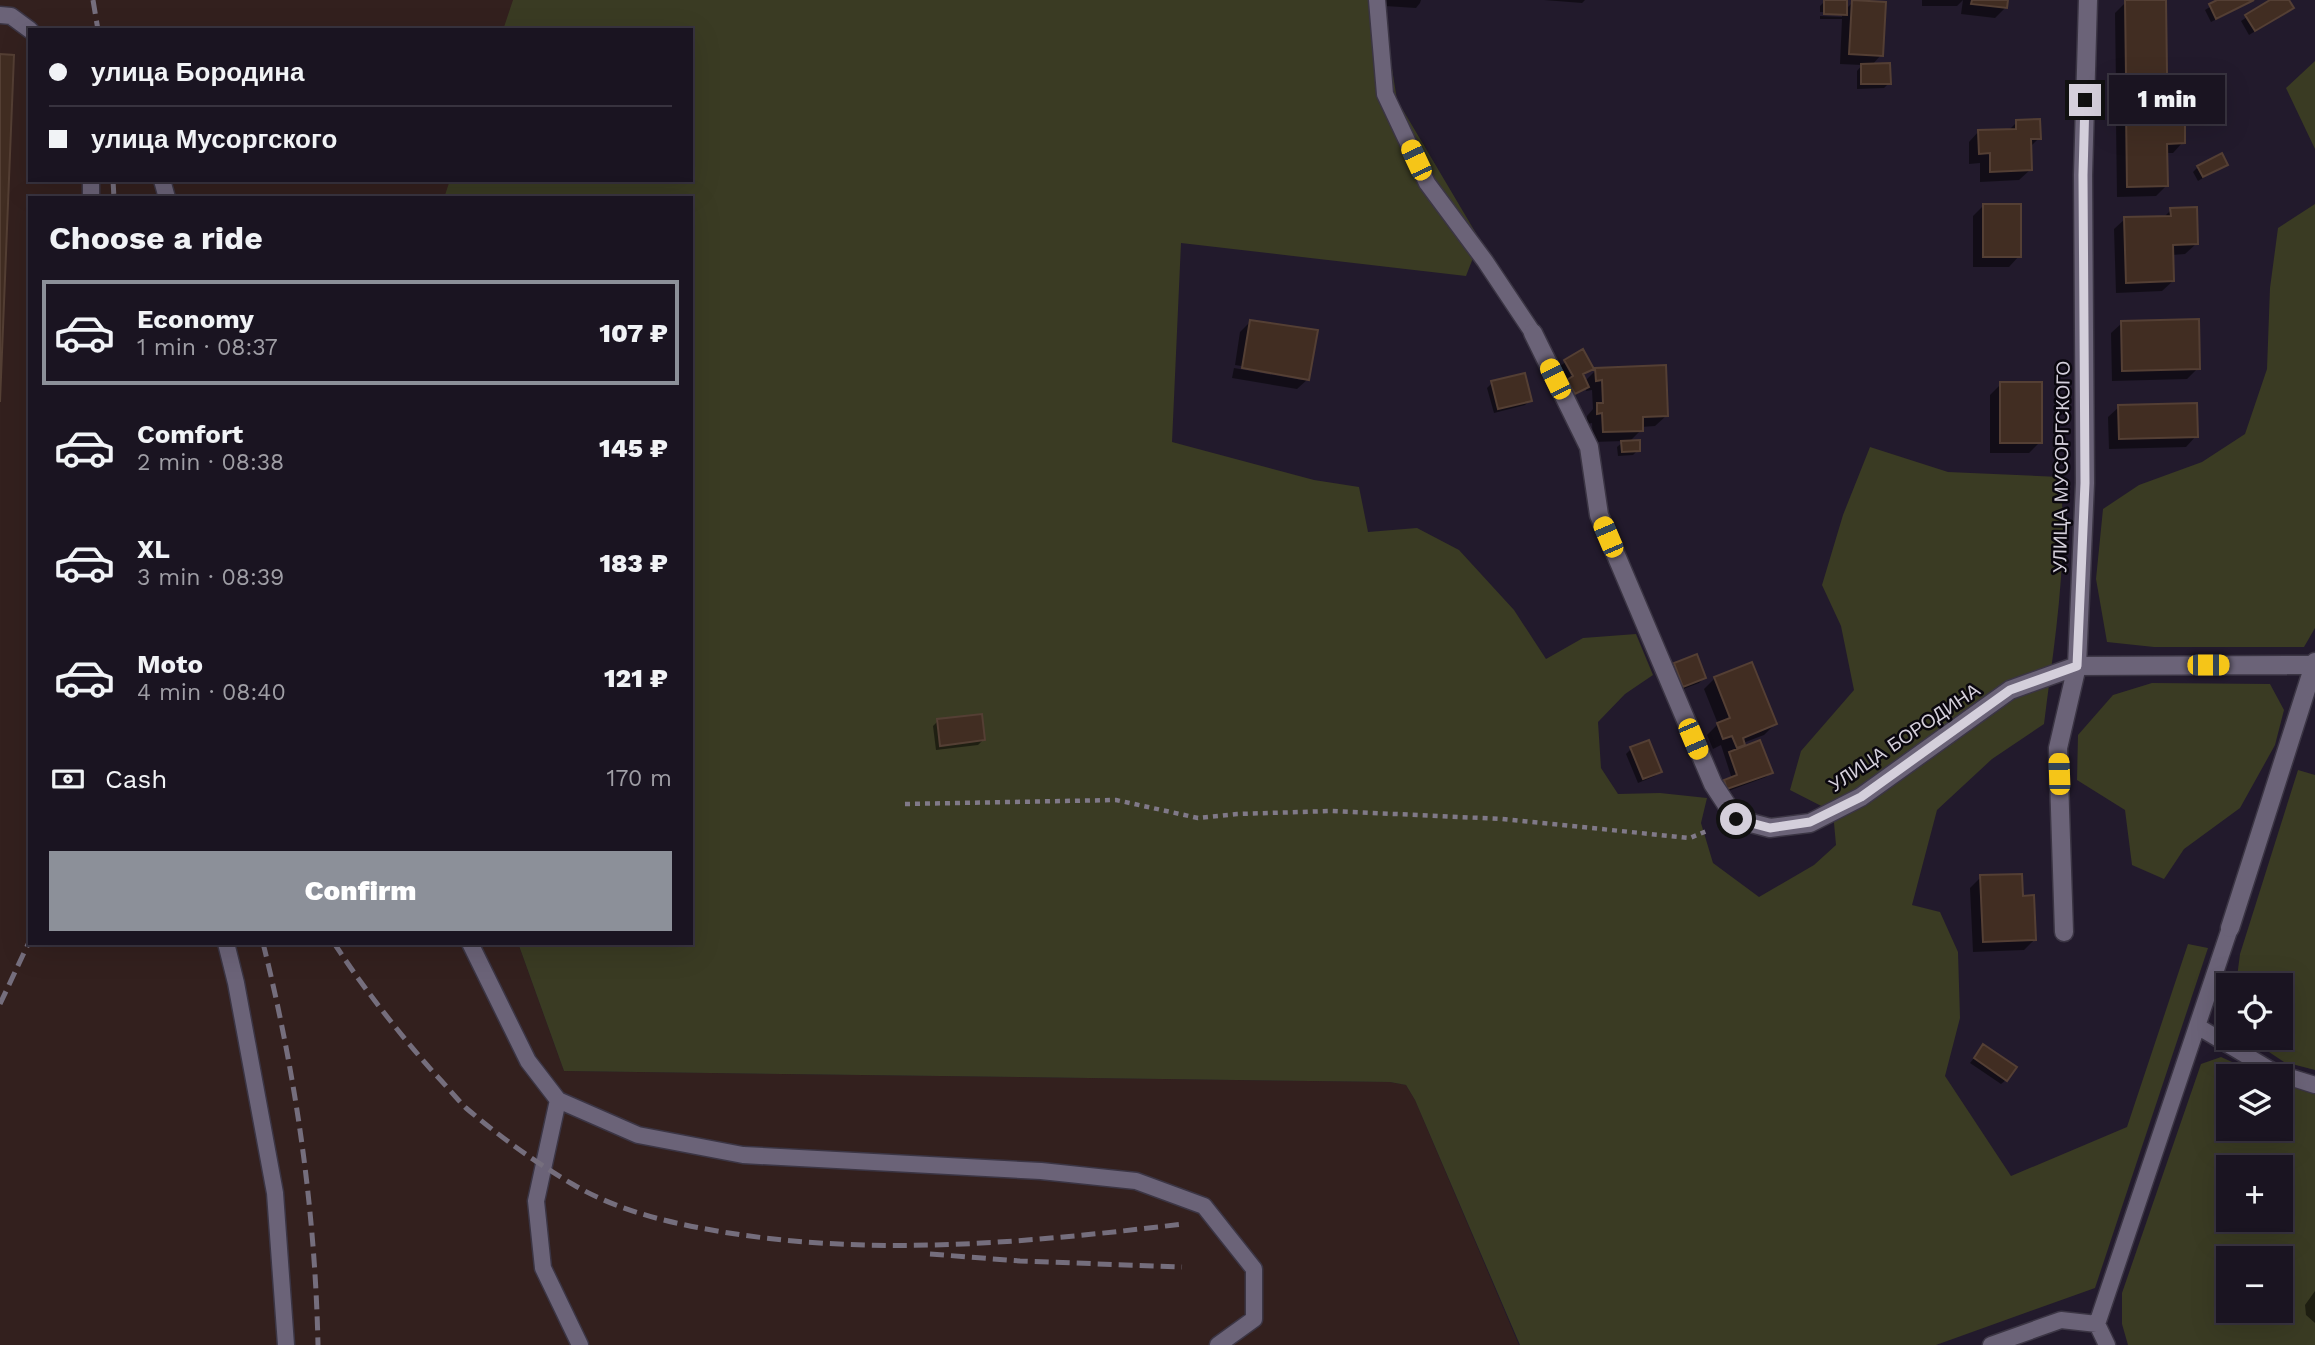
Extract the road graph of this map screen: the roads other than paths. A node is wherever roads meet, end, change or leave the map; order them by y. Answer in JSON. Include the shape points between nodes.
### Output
{"nodes":[{"id":1,"x":1377,"y":0,"type":"edge"},
{"id":2,"x":2088,"y":0,"type":"edge"},
{"id":3,"x":0,"y":15,"type":"edge"},
{"id":4,"x":28,"y":29,"type":"edge"},
{"id":5,"x":1533,"y":333,"type":"joint"},
{"id":6,"x":2314,"y":664,"type":"edge"},
{"id":7,"x":2077,"y":666,"type":"junction"},
{"id":8,"x":2230,"y":928,"type":"joint"},
{"id":9,"x":2064,"y":932,"type":"dead end"},
{"id":10,"x":227,"y":945,"type":"edge"},
{"id":11,"x":471,"y":945,"type":"edge"},
{"id":12,"x":2197,"y":1027,"type":"junction"},
{"id":13,"x":2315,"y":1085,"type":"edge"},
{"id":14,"x":558,"y":1100,"type":"junction"},
{"id":15,"x":2097,"y":1324,"type":"junction"},
{"id":16,"x":286,"y":1345,"type":"edge"},
{"id":17,"x":580,"y":1345,"type":"edge"},
{"id":18,"x":1218,"y":1345,"type":"edge"},
{"id":19,"x":1991,"y":1345,"type":"edge"},
{"id":20,"x":2107,"y":1345,"type":"edge"}],
"edges":[{"from":1,"to":5,"type":"lane","via":[[1385,94],[1427,183]]},
{"from":2,"to":7,"type":"street","name":"УЛИЦА МУСОРГСКОГО","via":[[2083,175],[2085,483]]},
{"from":3,"to":4,"type":"lane","via":[[11,16]]},
{"from":5,"to":7,"type":"street","name":"УЛИЦА БОРОДИНА","via":[[1589,447],[1599,515],[1609,540],[1713,784],[1736,819],[1770,828],[1810,822],[1861,797],[2010,690]]},
{"from":6,"to":7,"type":"street","name":"УЛИЦА БОРОДИНА"},
{"from":6,"to":8,"type":"street"},
{"from":7,"to":9,"type":"street","name":"УЛИЦА МУСОРГСКОГО","via":[[2058,748]]},
{"from":8,"to":12,"type":"lane"},
{"from":10,"to":16,"type":"lane","via":[[275,1194]]},
{"from":11,"to":14,"type":"lane","via":[[528,1061]]},
{"from":12,"to":13,"type":"lane","via":[[2274,1072]]},
{"from":12,"to":15,"type":"lane"},
{"from":14,"to":17,"type":"lane","via":[[536,1201],[543,1268]]},
{"from":14,"to":18,"type":"lane","via":[[638,1136],[743,1155],[1041,1171],[1136,1181],[1204,1206],[1254,1269],[1254,1319]]},
{"from":15,"to":19,"type":"lane","via":[[2061,1320]]},
{"from":15,"to":20,"type":"lane"}]}
